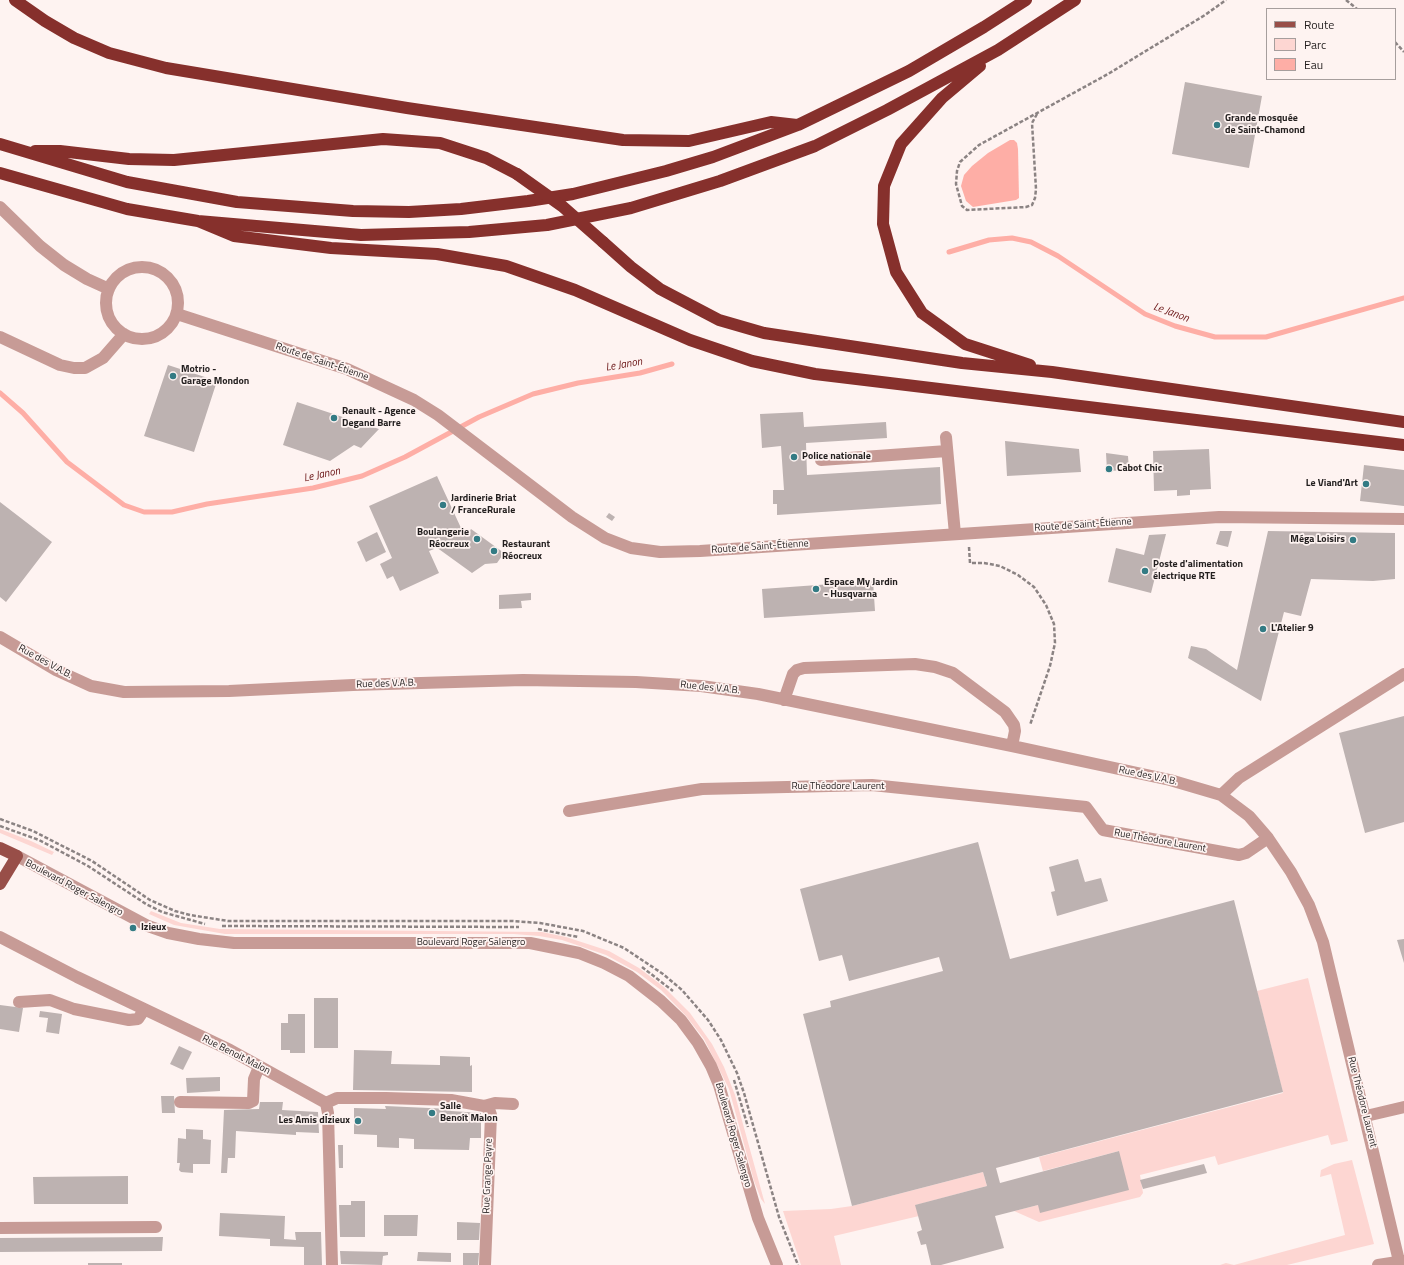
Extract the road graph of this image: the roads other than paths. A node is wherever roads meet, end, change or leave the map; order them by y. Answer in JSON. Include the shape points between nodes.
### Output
{"nodes":[{"id":1,"x":15,"y":0,"type":"edge"},
{"id":2,"x":1026,"y":0,"type":"edge"},
{"id":3,"x":1075,"y":0,"type":"edge"},
{"id":4,"x":998,"y":50,"type":"junction"},
{"id":5,"x":798,"y":125,"type":"junction"},
{"id":6,"x":0,"y":144,"type":"edge"},
{"id":7,"x":22,"y":152,"type":"junction"},
{"id":8,"x":0,"y":172,"type":"edge"},
{"id":9,"x":0,"y":207,"type":"edge"},
{"id":10,"x":198,"y":221,"type":"junction"},
{"id":11,"x":109,"y":289,"type":"junction"},
{"id":12,"x":177,"y":314,"type":"junction"},
{"id":13,"x":124,"y":334,"type":"junction"},
{"id":14,"x":0,"y":337,"type":"edge"},
{"id":15,"x":1052,"y":372,"type":"junction"},
{"id":16,"x":1404,"y":422,"type":"edge"},
{"id":17,"x":946,"y":437,"type":"dead end"},
{"id":18,"x":1404,"y":445,"type":"edge"},
{"id":19,"x":947,"y":451,"type":"junction"},
{"id":20,"x":821,"y":460,"type":"dead end"},
{"id":21,"x":1404,"y":519,"type":"edge"},
{"id":22,"x":955,"y":534,"type":"junction"},
{"id":23,"x":0,"y":637,"type":"edge"},
{"id":24,"x":1404,"y":674,"type":"edge"},
{"id":25,"x":784,"y":700,"type":"junction"},
{"id":26,"x":1012,"y":746,"type":"junction"},
{"id":27,"x":1222,"y":795,"type":"junction"},
{"id":28,"x":569,"y":811,"type":"dead end"},
{"id":29,"x":1268,"y":838,"type":"junction"},
{"id":30,"x":0,"y":848,"type":"edge"},
{"id":31,"x":16,"y":856,"type":"junction"},
{"id":32,"x":0,"y":884,"type":"edge"},
{"id":33,"x":0,"y":937,"type":"edge"},
{"id":34,"x":19,"y":1002,"type":"dead end"},
{"id":35,"x":144,"y":1010,"type":"junction"},
{"id":36,"x":259,"y":1067,"type":"junction"},
{"id":37,"x":180,"y":1102,"type":"dead end"},
{"id":38,"x":326,"y":1103,"type":"junction"},
{"id":39,"x":513,"y":1104,"type":"dead end"},
{"id":40,"x":484,"y":1106,"type":"junction"},
{"id":41,"x":1404,"y":1107,"type":"edge"},
{"id":42,"x":1366,"y":1116,"type":"junction"},
{"id":43,"x":156,"y":1227,"type":"dead end"},
{"id":44,"x":0,"y":1228,"type":"edge"},
{"id":45,"x":1402,"y":1261,"type":"edge"},
{"id":46,"x":332,"y":1265,"type":"edge"},
{"id":47,"x":485,"y":1265,"type":"edge"},
{"id":48,"x":777,"y":1265,"type":"edge"},
{"id":49,"x":1378,"y":1265,"type":"edge"}],
"edges":[{"from":1,"to":5,"type":"highway","via":[[74,38],[116,55],[166,68],[407,108],[623,140],[689,141],[771,122]]},
{"from":2,"to":5,"type":"highway","via":[[909,71]]},
{"from":3,"to":4,"type":"highway"},
{"from":4,"to":10,"type":"highway","via":[[814,146],[720,181],[631,208],[547,225],[469,232],[361,235]]},
{"from":4,"to":15,"type":"highway","via":[[942,98],[901,144],[884,186],[883,224],[896,272],[922,312],[965,344]]},
{"from":5,"to":7,"type":"highway","via":[[713,157],[620,184],[528,201],[409,212],[300,208],[236,202],[127,182]]},
{"from":6,"to":7,"type":"highway"},
{"from":7,"to":15,"type":"highway","bridge":true,"via":[[60,151],[129,160],[174,160],[383,139],[440,143],[486,158],[518,174],[562,206],[660,289],[727,322],[764,333],[808,341],[962,363]]},
{"from":8,"to":10,"type":"highway","via":[[127,209]]},
{"from":9,"to":11,"type":"street","via":[[40,246],[64,265]]},
{"from":10,"to":18,"type":"highway","via":[[234,236],[331,248],[437,254],[506,266],[574,290],[690,340],[752,361],[815,374]]},
{"from":11,"to":12,"type":"street","via":[[115,278],[125,271],[136,267],[149,267],[170,279],[176,290]]},
{"from":11,"to":13,"type":"street","via":[[106,309],[116,328]]},
{"from":12,"to":13,"type":"street","via":[[172,324],[155,337],[139,339]]},
{"from":12,"to":22,"type":"street","name":"Route de Saint-Étienne","via":[[347,369],[408,397],[438,415],[572,518],[605,538],[631,548],[660,552],[700,551]]},
{"from":13,"to":14,"type":"street","via":[[103,358],[86,368],[60,365]]},
{"from":15,"to":16,"type":"highway"},
{"from":17,"to":19,"type":"street"},
{"from":19,"to":20,"type":"street"},
{"from":19,"to":22,"type":"street"},
{"from":21,"to":22,"type":"street","name":"Route de Saint-Étienne","via":[[1219,517]]},
{"from":23,"to":25,"type":"street","name":"Rue des V.A.B.","via":[[56,670],[91,686],[124,692],[206,692],[360,684],[523,680],[687,685]]},
{"from":24,"to":27,"type":"street","via":[[1239,778]]},
{"from":25,"to":26,"type":"street","name":"Rue des V.A.B."},
{"from":25,"to":26,"type":"street","via":[[792,674],[804,668],[915,664],[934,667],[953,673],[1005,712],[1014,726]]},
{"from":26,"to":27,"type":"street","name":"Rue des V.A.B.","via":[[1170,780]]},
{"from":27,"to":29,"type":"street","name":"Rue des V.A.B.","via":[[1249,816]]},
{"from":28,"to":29,"type":"street","name":"Rue Théodore Laurent","via":[[702,789],[872,785],[1086,807],[1103,830],[1239,855]]},
{"from":29,"to":42,"type":"street","name":"Rue Théodore Laurent","via":[[1309,905],[1323,942]]},
{"from":30,"to":31,"type":"main road"},
{"from":31,"to":32,"type":"main road"},
{"from":31,"to":48,"type":"street","name":"Boulevard Roger Salengro","via":[[148,926],[168,933],[234,943],[530,943],[579,953],[629,976],[681,1020],[711,1066],[719,1085],[758,1218]]},
{"from":33,"to":35,"type":"street","name":"Rue Benoit Malon"},
{"from":34,"to":35,"type":"street","via":[[50,1000],[74,1009],[129,1020],[138,1019]]},
{"from":35,"to":36,"type":"street","name":"Rue Benoit Malon","via":[[230,1050]]},
{"from":36,"to":37,"type":"street","via":[[254,1079],[253,1101],[249,1103]]},
{"from":36,"to":38,"type":"street","name":"Rue Benoit Malon"},
{"from":38,"to":40,"type":"street","via":[[337,1098],[386,1098],[451,1100]]},
{"from":38,"to":46,"type":"street"},
{"from":39,"to":40,"type":"street","via":[[495,1103]]},
{"from":40,"to":47,"type":"street","name":"Rue Grange Payre","via":[[491,1115]]},
{"from":41,"to":42,"type":"street"},
{"from":42,"to":45,"type":"street","name":"Rue Théodore Laurent"},
{"from":43,"to":44,"type":"street"},
{"from":45,"to":49,"type":"street"}]}
